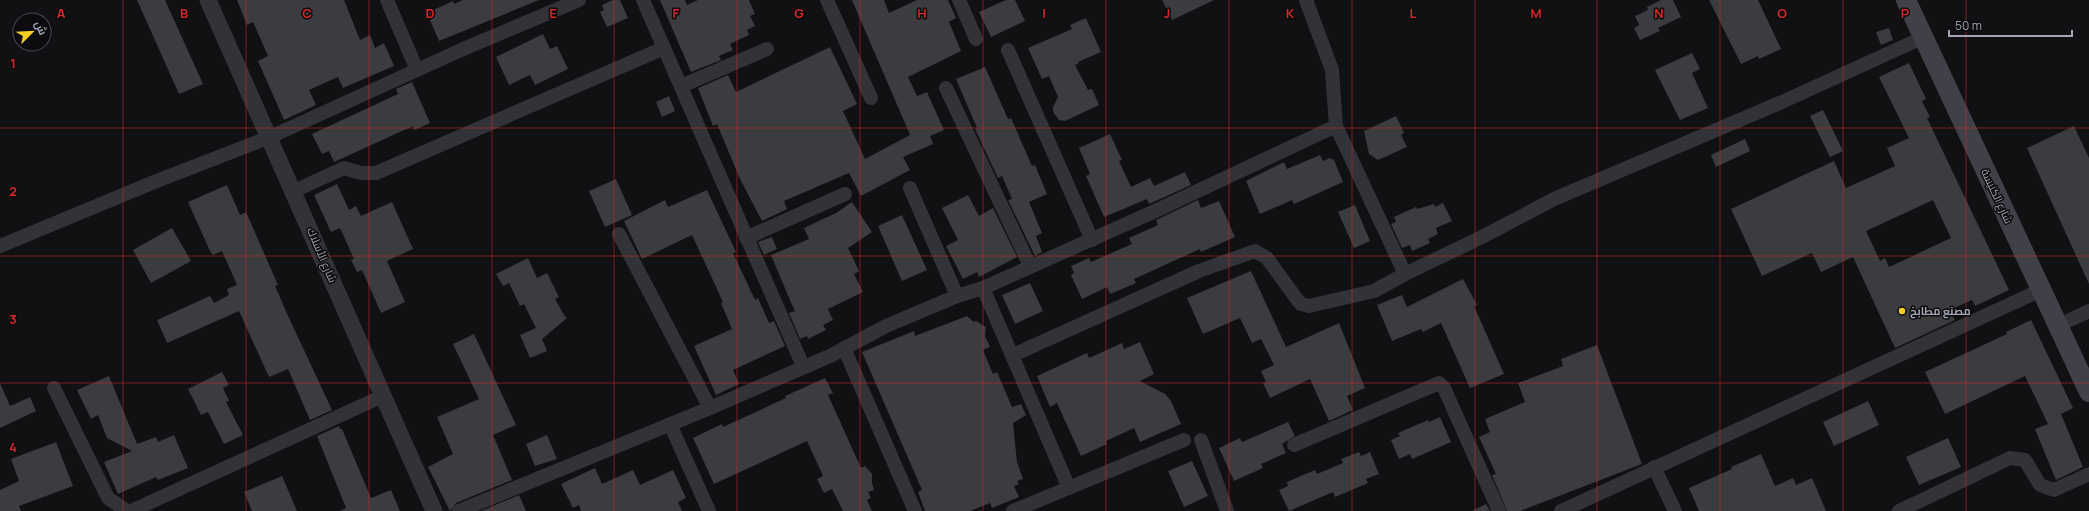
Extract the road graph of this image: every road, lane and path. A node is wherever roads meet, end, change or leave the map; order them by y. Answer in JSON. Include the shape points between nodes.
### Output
{"nodes":[{"id":1,"x":208,"y":0,"type":"edge"},
{"id":2,"x":387,"y":0,"type":"edge"},
{"id":3,"x":579,"y":0,"type":"edge"},
{"id":4,"x":643,"y":0,"type":"edge"},
{"id":5,"x":828,"y":0,"type":"edge"},
{"id":6,"x":959,"y":0,"type":"edge"},
{"id":7,"x":1306,"y":0,"type":"edge"},
{"id":8,"x":1906,"y":0,"type":"edge"},
{"id":9,"x":563,"y":3,"type":"edge"},
{"id":10,"x":1924,"y":37,"type":"junction"},
{"id":11,"x":976,"y":39,"type":"dead end"},
{"id":12,"x":664,"y":48,"type":"junction"},
{"id":13,"x":767,"y":49,"type":"dead end"},
{"id":14,"x":1008,"y":50,"type":"dead end"},
{"id":15,"x":417,"y":70,"type":"junction"},
{"id":16,"x":680,"y":86,"type":"junction"},
{"id":17,"x":946,"y":88,"type":"dead end"},
{"id":18,"x":871,"y":98,"type":"dead end"},
{"id":19,"x":1336,"y":126,"type":"junction"},
{"id":20,"x":270,"y":137,"type":"junction"},
{"id":21,"x":910,"y":188,"type":"dead end"},
{"id":22,"x":294,"y":191,"type":"junction"},
{"id":23,"x":845,"y":194,"type":"dead end"},
{"id":24,"x":619,"y":234,"type":"dead end"},
{"id":25,"x":746,"y":238,"type":"junction"},
{"id":26,"x":1092,"y":240,"type":"junction"},
{"id":27,"x":0,"y":246,"type":"edge"},
{"id":28,"x":1030,"y":266,"type":"junction"},
{"id":29,"x":1405,"y":274,"type":"junction"},
{"id":30,"x":983,"y":288,"type":"junction"},
{"id":31,"x":2041,"y":290,"type":"junction"},
{"id":32,"x":957,"y":296,"type":"junction"},
{"id":33,"x":2089,"y":311,"type":"edge"},
{"id":34,"x":2059,"y":325,"type":"junction"},
{"id":35,"x":844,"y":348,"type":"junction"},
{"id":36,"x":1013,"y":355,"type":"junction"},
{"id":37,"x":803,"y":366,"type":"junction"},
{"id":38,"x":54,"y":388,"type":"dead end"},
{"id":39,"x":2089,"y":392,"type":"edge"},
{"id":40,"x":382,"y":396,"type":"junction"},
{"id":41,"x":710,"y":408,"type":"junction"},
{"id":42,"x":670,"y":424,"type":"junction"},
{"id":43,"x":1184,"y":440,"type":"dead end"},
{"id":44,"x":1201,"y":440,"type":"dead end"},
{"id":45,"x":1294,"y":445,"type":"dead end"},
{"id":46,"x":1654,"y":468,"type":"junction"},
{"id":47,"x":2089,"y":474,"type":"edge"},
{"id":48,"x":1070,"y":488,"type":"junction"},
{"id":49,"x":127,"y":511,"type":"edge"},
{"id":50,"x":131,"y":511,"type":"edge"},
{"id":51,"x":434,"y":511,"type":"edge"},
{"id":52,"x":459,"y":511,"type":"edge"},
{"id":53,"x":709,"y":511,"type":"edge"},
{"id":54,"x":915,"y":511,"type":"edge"},
{"id":55,"x":1013,"y":511,"type":"edge"},
{"id":56,"x":1227,"y":511,"type":"edge"},
{"id":57,"x":1499,"y":511,"type":"edge"},
{"id":58,"x":1561,"y":511,"type":"edge"},
{"id":59,"x":1675,"y":511,"type":"edge"},
{"id":60,"x":1899,"y":511,"type":"edge"}],
"edges":[{"from":1,"to":20,"type":"street","name":"شارع الأسلاك"},
{"from":2,"to":15,"type":"street"},
{"from":3,"to":9,"type":"street"},
{"from":4,"to":12,"type":"street"},
{"from":5,"to":18,"type":"street"},
{"from":6,"to":11,"type":"street"},
{"from":7,"to":19,"type":"street","via":[[1332,70]]},
{"from":8,"to":10,"type":"main road","name":"شارع الكنيسة"},
{"from":9,"to":15,"type":"street"},
{"from":10,"to":29,"type":"street","via":[[1782,102],[1554,199]]},
{"from":10,"to":31,"type":"main road","name":"شارع الكنيسة"},
{"from":12,"to":16,"type":"street"},
{"from":12,"to":22,"type":"street","via":[[376,173],[361,173],[344,168]]},
{"from":13,"to":16,"type":"street"},
{"from":14,"to":26,"type":"street"},
{"from":15,"to":20,"type":"street"},
{"from":16,"to":25,"type":"street"},
{"from":17,"to":28,"type":"street"},
{"from":19,"to":26,"type":"street"},
{"from":19,"to":29,"type":"street"},
{"from":20,"to":22,"type":"street","name":"شارع الأسلاك"},
{"from":20,"to":27,"type":"street"},
{"from":21,"to":32,"type":"street"},
{"from":22,"to":40,"type":"street","name":"شارع الأسلاك"},
{"from":23,"to":25,"type":"street"},
{"from":24,"to":41,"type":"street"},
{"from":25,"to":37,"type":"street"},
{"from":26,"to":28,"type":"street"},
{"from":28,"to":30,"type":"street"},
{"from":29,"to":36,"type":"street","via":[[1374,291],[1309,306],[1301,304],[1267,258],[1255,251],[1199,271]]},
{"from":30,"to":32,"type":"street"},
{"from":30,"to":36,"type":"street"},
{"from":31,"to":34,"type":"main road","name":"شارع الكنيسة"},
{"from":31,"to":46,"type":"street"},
{"from":32,"to":35,"type":"street","via":[[886,326]]},
{"from":33,"to":34,"type":"street"},
{"from":34,"to":39,"type":"main road","name":"شارع الكنيسة"},
{"from":35,"to":37,"type":"street"},
{"from":35,"to":54,"type":"street"},
{"from":36,"to":48,"type":"street"},
{"from":37,"to":41,"type":"street"},
{"from":38,"to":49,"type":"street","via":[[108,498]]},
{"from":40,"to":50,"type":"street"},
{"from":40,"to":51,"type":"street","name":"شارع الأسلاك"},
{"from":41,"to":42,"type":"street"},
{"from":42,"to":52,"type":"street"},
{"from":42,"to":53,"type":"street"},
{"from":43,"to":48,"type":"street"},
{"from":44,"to":56,"type":"street"},
{"from":45,"to":57,"type":"street","via":[[1439,383],[1444,388]]},
{"from":46,"to":58,"type":"street"},
{"from":46,"to":59,"type":"street"},
{"from":47,"to":60,"type":"street","via":[[2054,490],[2040,485],[2024,460],[2010,458]]},
{"from":48,"to":55,"type":"street"}]}
